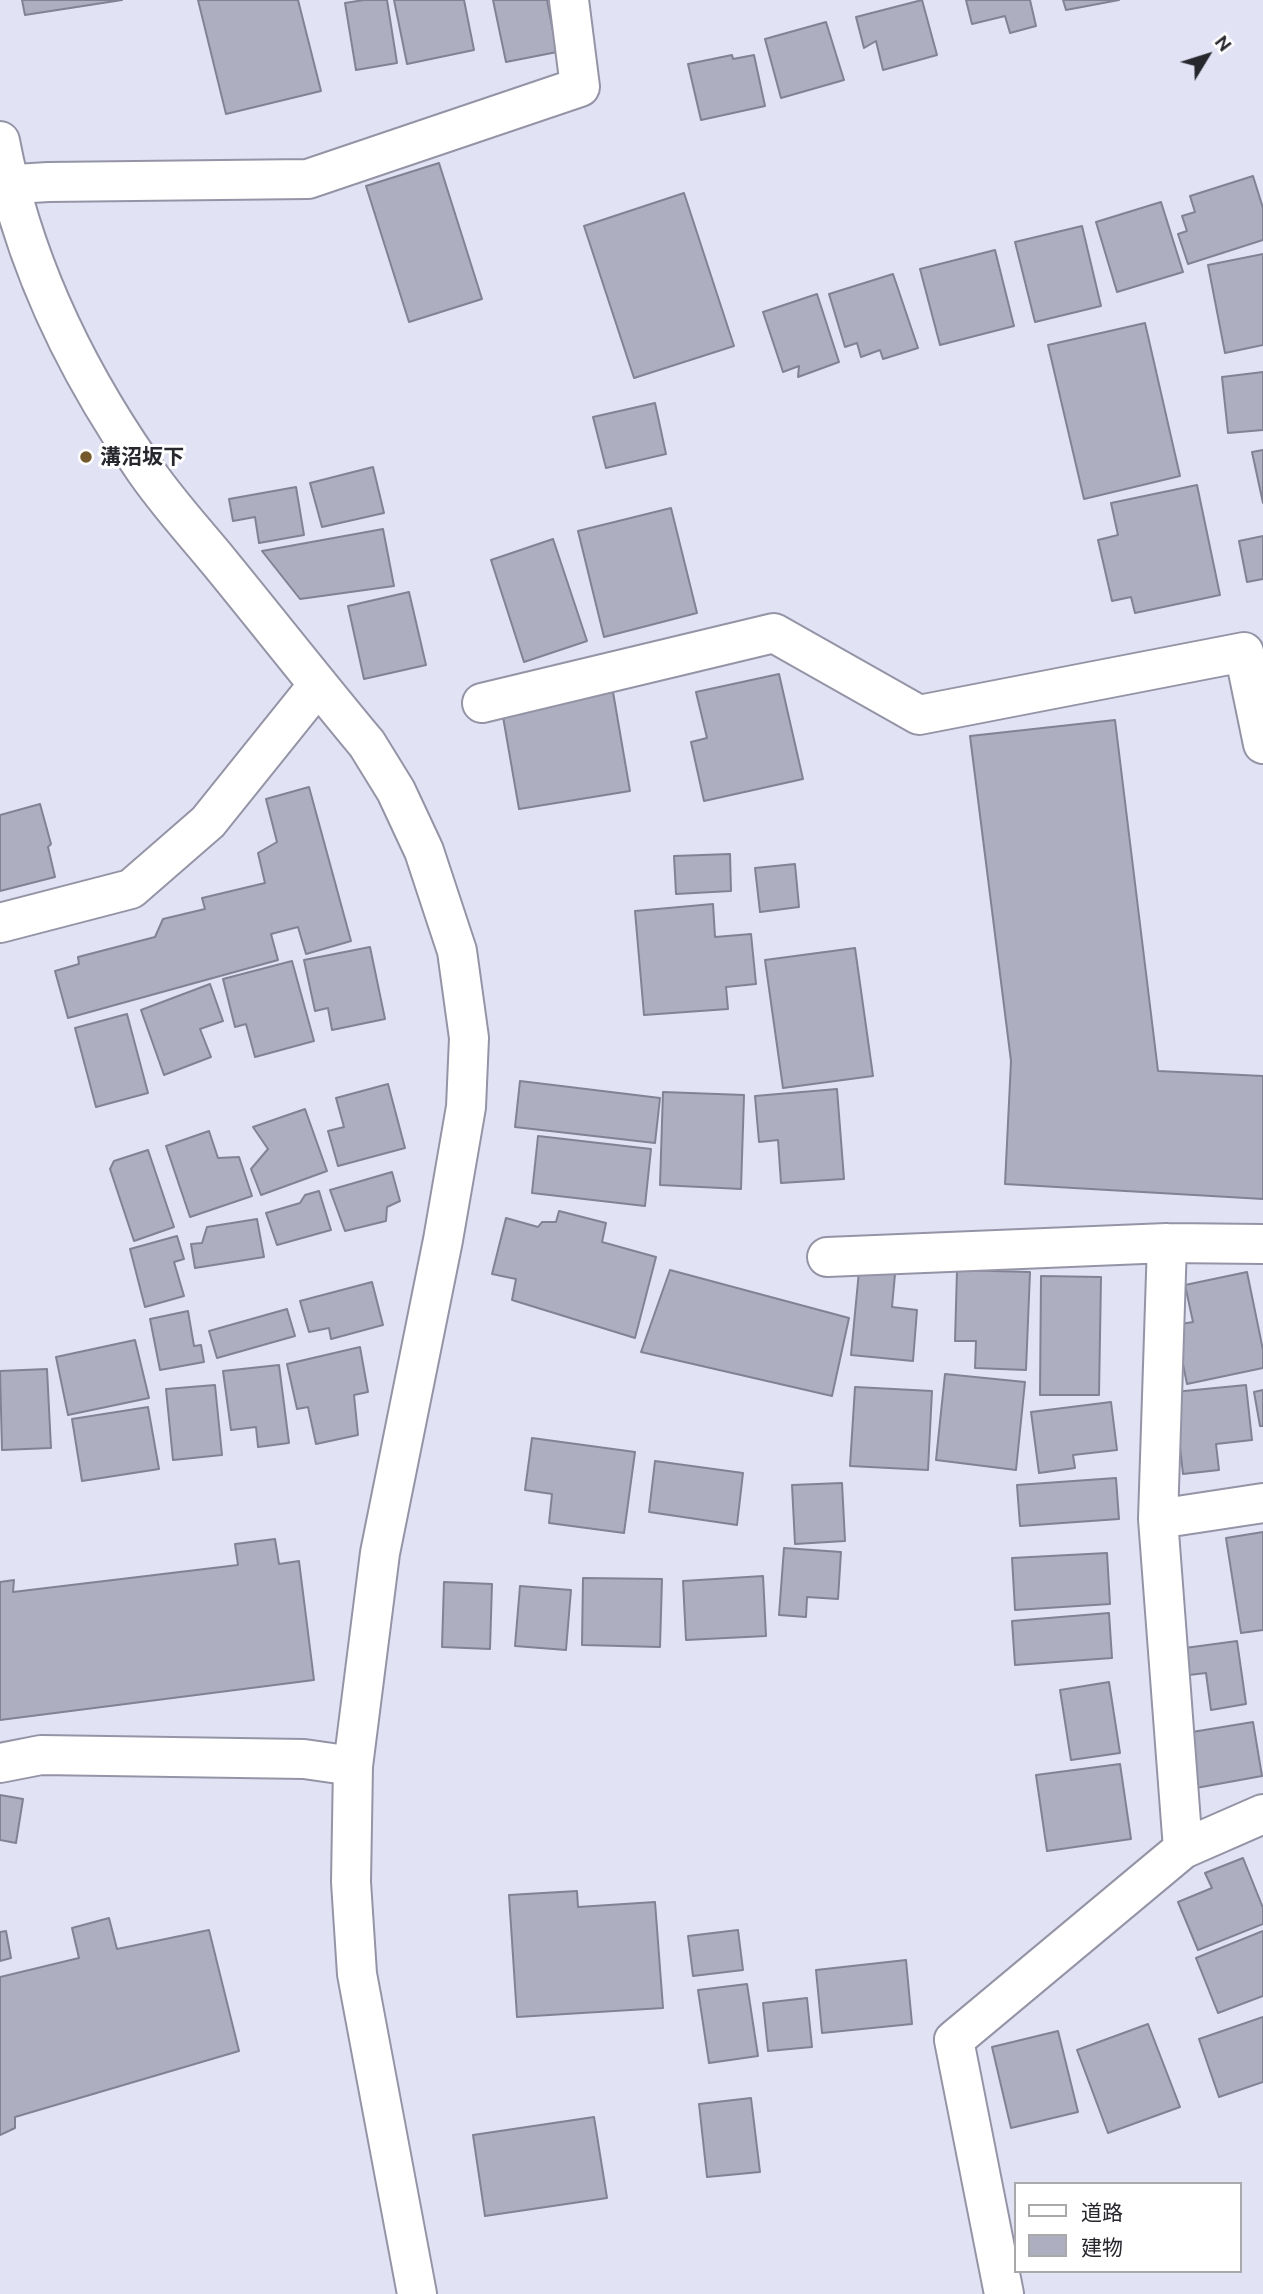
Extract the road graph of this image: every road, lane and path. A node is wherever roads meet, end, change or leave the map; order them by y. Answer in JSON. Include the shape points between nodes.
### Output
{"nodes":[{"id":1,"x":569,"y":0,"type":"edge"},
{"id":2,"x":0,"y":141,"type":"edge"},
{"id":3,"x":4,"y":185,"type":"edge"},
{"id":4,"x":318,"y":685,"type":"junction"},
{"id":5,"x":482,"y":703,"type":"dead end"},
{"id":6,"x":1263,"y":744,"type":"edge"},
{"id":7,"x":0,"y":923,"type":"edge"},
{"id":8,"x":1167,"y":1243,"type":"junction"},
{"id":9,"x":1263,"y":1244,"type":"edge"},
{"id":10,"x":827,"y":1257,"type":"dead end"},
{"id":11,"x":1263,"y":1503,"type":"edge"},
{"id":12,"x":1158,"y":1519,"type":"junction"},
{"id":13,"x":0,"y":1763,"type":"edge"},
{"id":14,"x":353,"y":1766,"type":"junction"},
{"id":15,"x":1263,"y":1815,"type":"edge"},
{"id":16,"x":1183,"y":1849,"type":"junction"},
{"id":17,"x":417,"y":2294,"type":"edge"},
{"id":18,"x":1004,"y":2294,"type":"edge"}],
"edges":[{"from":1,"to":3,"type":"street","via":[[580,87],[308,179]]},
{"from":2,"to":3,"type":"street"},
{"from":3,"to":4,"type":"street","via":[[44,288],[83,370],[141,464]]},
{"from":4,"to":7,"type":"street","via":[[208,822],[131,889]]},
{"from":4,"to":14,"type":"street","via":[[367,744],[424,851],[457,951],[469,1038],[466,1107],[380,1553]]},
{"from":5,"to":6,"type":"street","via":[[774,633],[919,715],[1244,652]]},
{"from":8,"to":9,"type":"street"},
{"from":8,"to":10,"type":"street"},
{"from":8,"to":12,"type":"street"},
{"from":11,"to":12,"type":"street"},
{"from":12,"to":16,"type":"street"},
{"from":13,"to":14,"type":"street","via":[[41,1755],[304,1759]]},
{"from":14,"to":17,"type":"street","via":[[351,1882],[357,1974]]},
{"from":15,"to":16,"type":"street"},
{"from":16,"to":18,"type":"street","via":[[954,2040]]}]}
